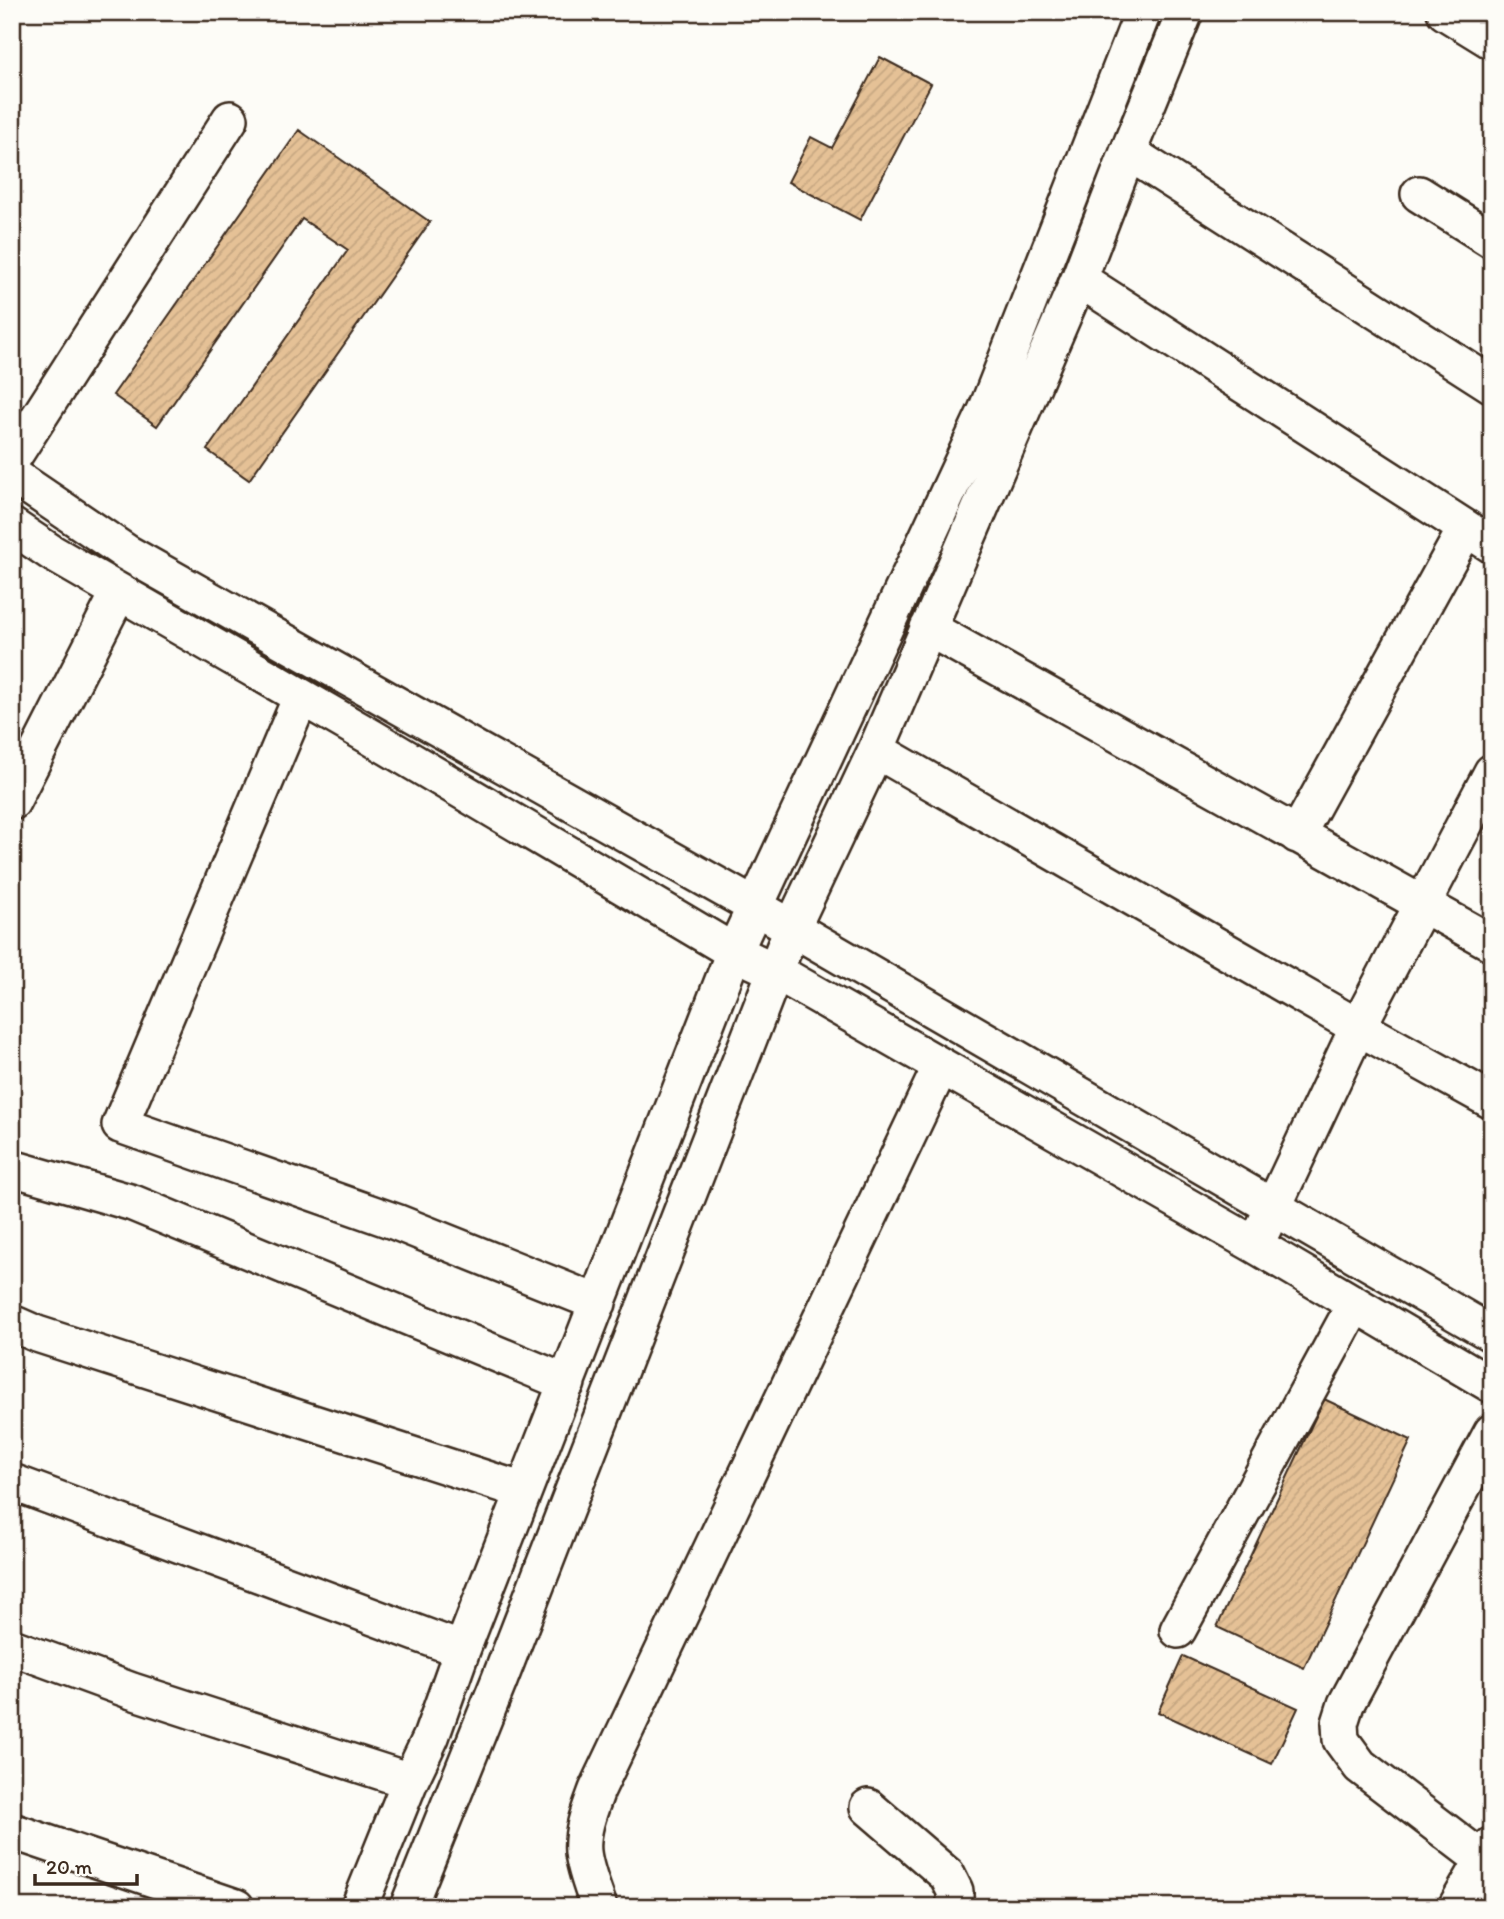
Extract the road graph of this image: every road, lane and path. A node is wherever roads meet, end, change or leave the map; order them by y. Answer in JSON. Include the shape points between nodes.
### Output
{"nodes":[{"id":1,"x":1143,"y":12,"type":"edge"},
{"id":2,"x":1185,"y":12,"type":"edge"},
{"id":3,"x":1445,"y":12,"type":"edge"},
{"id":4,"x":1492,"y":41,"type":"edge"},
{"id":5,"x":230,"y":119,"type":"dead end"},
{"id":6,"x":1128,"y":152,"type":"junction"},
{"id":7,"x":1419,"y":194,"type":"dead end"},
{"id":8,"x":1492,"y":240,"type":"edge"},
{"id":9,"x":1079,"y":279,"type":"junction"},
{"id":10,"x":1492,"y":385,"type":"edge"},
{"id":11,"x":14,"y":476,"type":"edge"},
{"id":12,"x":12,"y":526,"type":"edge"},
{"id":13,"x":1479,"y":536,"type":"edge"},
{"id":14,"x":119,"y":592,"type":"junction"},
{"id":15,"x":928,"y":628,"type":"junction"},
{"id":16,"x":301,"y":697,"type":"junction"},
{"id":17,"x":876,"y":750,"type":"junction"},
{"id":18,"x":1492,"y":772,"type":"edge"},
{"id":19,"x":12,"y":802,"type":"edge"},
{"id":20,"x":1297,"y":835,"type":"junction"},
{"id":21,"x":1423,"y":903,"type":"junction"},
{"id":22,"x":756,"y":907,"type":"junction"},
{"id":23,"x":792,"y":928,"type":"junction"},
{"id":24,"x":1492,"y":943,"type":"edge"},
{"id":25,"x":734,"y":952,"type":"junction"},
{"id":26,"x":775,"y":971,"type":"junction"},
{"id":27,"x":1358,"y":1027,"type":"junction"},
{"id":28,"x":942,"y":1066,"type":"junction"},
{"id":29,"x":1492,"y":1101,"type":"edge"},
{"id":30,"x":12,"y":1168,"type":"edge"},
{"id":31,"x":1273,"y":1208,"type":"junction"},
{"id":32,"x":1255,"y":1245,"type":"junction"},
{"id":33,"x":598,"y":1303,"type":"junction"},
{"id":34,"x":1355,"y":1304,"type":"junction"},
{"id":35,"x":12,"y":1323,"type":"edge"},
{"id":36,"x":1492,"y":1334,"type":"edge"},
{"id":37,"x":566,"y":1383,"type":"junction"},
{"id":38,"x":1492,"y":1385,"type":"edge"},
{"id":39,"x":1492,"y":1432,"type":"edge"},
{"id":40,"x":12,"y":1482,"type":"edge"},
{"id":41,"x":524,"y":1491,"type":"junction"},
{"id":42,"x":1178,"y":1630,"type":"dead end"},
{"id":43,"x":12,"y":1647,"type":"edge"},
{"id":44,"x":462,"y":1650,"type":"junction"},
{"id":45,"x":410,"y":1781,"type":"junction"},
{"id":46,"x":868,"y":1807,"type":"dead end"},
{"id":47,"x":12,"y":1830,"type":"edge"},
{"id":48,"x":1487,"y":1852,"type":"edge"},
{"id":49,"x":236,"y":1907,"type":"edge"},
{"id":50,"x":359,"y":1907,"type":"edge"},
{"id":51,"x":408,"y":1907,"type":"edge"},
{"id":52,"x":599,"y":1907,"type":"edge"},
{"id":53,"x":955,"y":1907,"type":"edge"},
{"id":54,"x":1456,"y":1907,"type":"edge"}],
"edges":[{"from":1,"to":22,"type":"street","via":[[986,411]]},
{"from":2,"to":6,"type":"street"},
{"from":3,"to":4,"type":"street"},
{"from":5,"to":11,"type":"street"},
{"from":6,"to":9,"type":"street"},
{"from":6,"to":10,"type":"street"},
{"from":7,"to":8,"type":"street"},
{"from":9,"to":13,"type":"street"},
{"from":9,"to":15,"type":"street"},
{"from":11,"to":22,"type":"street","via":[[127,553]]},
{"from":12,"to":14,"type":"street"},
{"from":13,"to":20,"type":"street"},
{"from":14,"to":16,"type":"street"},
{"from":14,"to":19,"type":"street"},
{"from":15,"to":17,"type":"street"},
{"from":15,"to":20,"type":"street"},
{"from":16,"to":25,"type":"street"},
{"from":16,"to":33,"type":"street","via":[[120,1125],[396,1222]]},
{"from":17,"to":23,"type":"street"},
{"from":17,"to":27,"type":"street"},
{"from":18,"to":21,"type":"street"},
{"from":20,"to":21,"type":"street"},
{"from":21,"to":24,"type":"street"},
{"from":21,"to":27,"type":"street"},
{"from":22,"to":23,"type":"street"},
{"from":22,"to":25,"type":"street"},
{"from":23,"to":26,"type":"street"},
{"from":23,"to":31,"type":"street"},
{"from":25,"to":26,"type":"street"},
{"from":25,"to":33,"type":"street"},
{"from":26,"to":28,"type":"street"},
{"from":26,"to":51,"type":"street"},
{"from":27,"to":29,"type":"street"},
{"from":27,"to":31,"type":"street"},
{"from":28,"to":32,"type":"street"},
{"from":28,"to":52,"type":"street","via":[[597,1790],[587,1817],[583,1850]]},
{"from":30,"to":37,"type":"street","via":[[133,1203]]},
{"from":31,"to":32,"type":"street"},
{"from":31,"to":36,"type":"street"},
{"from":32,"to":34,"type":"street"},
{"from":33,"to":37,"type":"street"},
{"from":34,"to":38,"type":"street"},
{"from":34,"to":42,"type":"street"},
{"from":35,"to":41,"type":"street"},
{"from":37,"to":41,"type":"street"},
{"from":39,"to":48,"type":"street","via":[[1340,1723],[1342,1740],[1360,1766]]},
{"from":40,"to":44,"type":"street"},
{"from":41,"to":44,"type":"street"},
{"from":43,"to":45,"type":"street"},
{"from":44,"to":45,"type":"street"},
{"from":45,"to":50,"type":"street"},
{"from":46,"to":53,"type":"street","via":[[947,1875],[955,1891]]},
{"from":47,"to":49,"type":"street"},
{"from":48,"to":54,"type":"street"}]}
